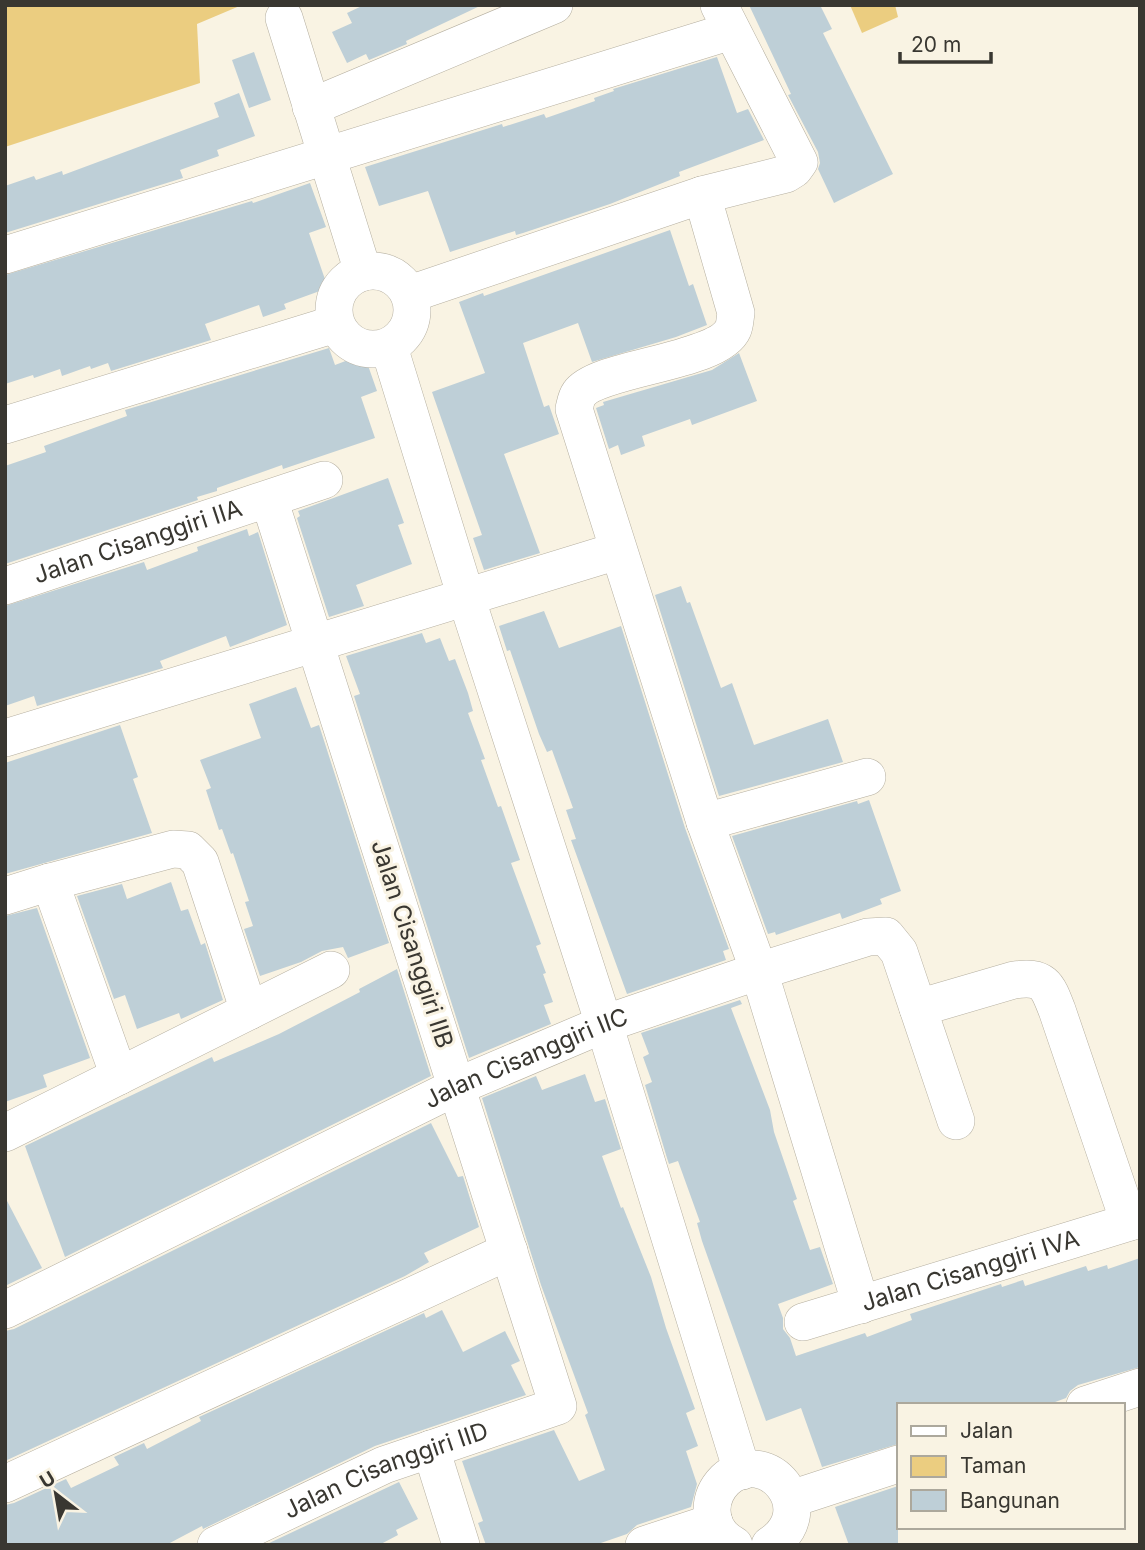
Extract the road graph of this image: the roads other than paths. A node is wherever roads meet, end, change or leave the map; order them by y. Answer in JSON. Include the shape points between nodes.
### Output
{"nodes":[{"id":1,"x":554,"y":5,"type":"edge"},
{"id":2,"x":284,"y":18,"type":"dead end"},
{"id":3,"x":725,"y":18,"type":"edge"},
{"id":4,"x":311,"y":107,"type":"junction"},
{"id":5,"x":326,"y":157,"type":"junction"},
{"id":6,"x":702,"y":195,"type":"junction"},
{"id":7,"x":5,"y":255,"type":"edge"},
{"id":8,"x":363,"y":272,"type":"junction"},
{"id":9,"x":410,"y":294,"type":"junction"},
{"id":10,"x":335,"y":324,"type":"junction"},
{"id":11,"x":389,"y":346,"type":"junction"},
{"id":12,"x":5,"y":425,"type":"edge"},
{"id":13,"x":324,"y":480,"type":"dead end"},
{"id":14,"x":269,"y":499,"type":"junction"},
{"id":15,"x":617,"y":551,"type":"junction"},
{"id":16,"x":5,"y":586,"type":"edge"},
{"id":17,"x":466,"y":597,"type":"junction"},
{"id":18,"x":315,"y":643,"type":"junction"},
{"id":19,"x":5,"y":738,"type":"edge"},
{"id":20,"x":867,"y":777,"type":"dead end"},
{"id":21,"x":705,"y":822,"type":"junction"},
{"id":22,"x":50,"y":881,"type":"junction"},
{"id":23,"x":5,"y":896,"type":"edge"},
{"id":24,"x":331,"y":970,"type":"dead end"},
{"id":25,"x":759,"y":971,"type":"junction"},
{"id":26,"x":918,"y":1008,"type":"junction"},
{"id":27,"x":249,"y":1011,"type":"junction"},
{"id":28,"x":604,"y":1024,"type":"junction"},
{"id":29,"x":120,"y":1076,"type":"junction"},
{"id":30,"x":458,"y":1086,"type":"junction"},
{"id":31,"x":956,"y":1121,"type":"dead end"},
{"id":32,"x":5,"y":1133,"type":"edge"},
{"id":33,"x":1134,"y":1220,"type":"edge"},
{"id":34,"x":509,"y":1251,"type":"junction"},
{"id":35,"x":861,"y":1305,"type":"junction"},
{"id":36,"x":5,"y":1310,"type":"edge"},
{"id":37,"x":803,"y":1322,"type":"dead end"},
{"id":38,"x":1140,"y":1387,"type":"edge"},
{"id":39,"x":1091,"y":1403,"type":"edge"},
{"id":40,"x":558,"y":1406,"type":"joint"},
{"id":41,"x":431,"y":1449,"type":"junction"},
{"id":42,"x":897,"y":1465,"type":"edge"},
{"id":43,"x":742,"y":1471,"type":"junction"},
{"id":44,"x":5,"y":1484,"type":"edge"},
{"id":45,"x":791,"y":1499,"type":"junction"},
{"id":46,"x":724,"y":1534,"type":"edge"},
{"id":47,"x":216,"y":1545,"type":"edge"},
{"id":48,"x":461,"y":1545,"type":"edge"},
{"id":49,"x":644,"y":1545,"type":"edge"},
{"id":50,"x":770,"y":1545,"type":"edge"}],
"edges":[{"from":1,"to":4,"type":"street"},
{"from":2,"to":4,"type":"street"},
{"from":3,"to":5,"type":"street"},
{"from":3,"to":6,"type":"street","via":[[799,162],[786,174]]},
{"from":4,"to":5,"type":"street"},
{"from":5,"to":7,"type":"street"},
{"from":5,"to":8,"type":"street"},
{"from":6,"to":9,"type":"street"},
{"from":6,"to":15,"type":"street","via":[[736,313],[732,330],[720,342],[595,381],[579,393],[574,409]]},
{"from":8,"to":9,"type":"street","via":[[391,274]]},
{"from":8,"to":10,"type":"street","via":[[344,283],[334,302]]},
{"from":9,"to":11,"type":"street","via":[[413,315],[405,334]]},
{"from":10,"to":11,"type":"street","via":[[348,341],[368,350]]},
{"from":10,"to":12,"type":"street"},
{"from":11,"to":17,"type":"street"},
{"from":13,"to":14,"type":"street","name":"Jalan Cisanggiri IIA"},
{"from":14,"to":16,"type":"street","name":"Jalan Cisanggiri IIA"},
{"from":14,"to":18,"type":"street","name":"Jalan Cisanggiri IIA"},
{"from":15,"to":17,"type":"street"},
{"from":15,"to":21,"type":"street"},
{"from":17,"to":18,"type":"street"},
{"from":17,"to":28,"type":"street"},
{"from":18,"to":19,"type":"street"},
{"from":18,"to":30,"type":"street","name":"Jalan Cisanggiri IIB"},
{"from":20,"to":21,"type":"street"},
{"from":21,"to":25,"type":"street"},
{"from":22,"to":23,"type":"street"},
{"from":22,"to":27,"type":"street","via":[[173,849],[188,850],[200,862]]},
{"from":22,"to":29,"type":"street"},
{"from":24,"to":27,"type":"street"},
{"from":25,"to":26,"type":"street","name":"Jalan Cisanggiri IIC","via":[[868,937],[886,936],[899,953]]},
{"from":25,"to":28,"type":"street","name":"Jalan Cisanggiri IIC"},
{"from":25,"to":35,"type":"street"},
{"from":26,"to":31,"type":"street","name":"Jalan Cisanggiri IIC"},
{"from":26,"to":33,"type":"street","via":[[1014,980],[1041,980],[1050,991]]},
{"from":27,"to":29,"type":"street"},
{"from":28,"to":30,"type":"street","name":"Jalan Cisanggiri IIC"},
{"from":28,"to":43,"type":"street"},
{"from":29,"to":32,"type":"street"},
{"from":30,"to":34,"type":"street","name":"Jalan Cisanggiri IIB"},
{"from":30,"to":36,"type":"street","name":"Jalan Cisanggiri IIC"},
{"from":33,"to":35,"type":"street","name":"Jalan Cisanggiri IVA"},
{"from":34,"to":40,"type":"street","name":"Jalan Cisanggiri IIB"},
{"from":34,"to":44,"type":"street"},
{"from":35,"to":37,"type":"street","name":"Jalan Cisanggiri IVA"},
{"from":38,"to":39,"type":"street"},
{"from":40,"to":41,"type":"street","name":"Jalan Cisanggiri IID"},
{"from":41,"to":47,"type":"street","name":"Jalan Cisanggiri IID","via":[[384,1465]]},
{"from":41,"to":48,"type":"street"},
{"from":42,"to":45,"type":"street"},
{"from":43,"to":45,"type":"street","via":[[758,1469],[773,1475]]},
{"from":43,"to":46,"type":"street","via":[[716,1491],[712,1512]]},
{"from":45,"to":50,"type":"street","via":[[789,1527]]},
{"from":46,"to":49,"type":"street"}]}
